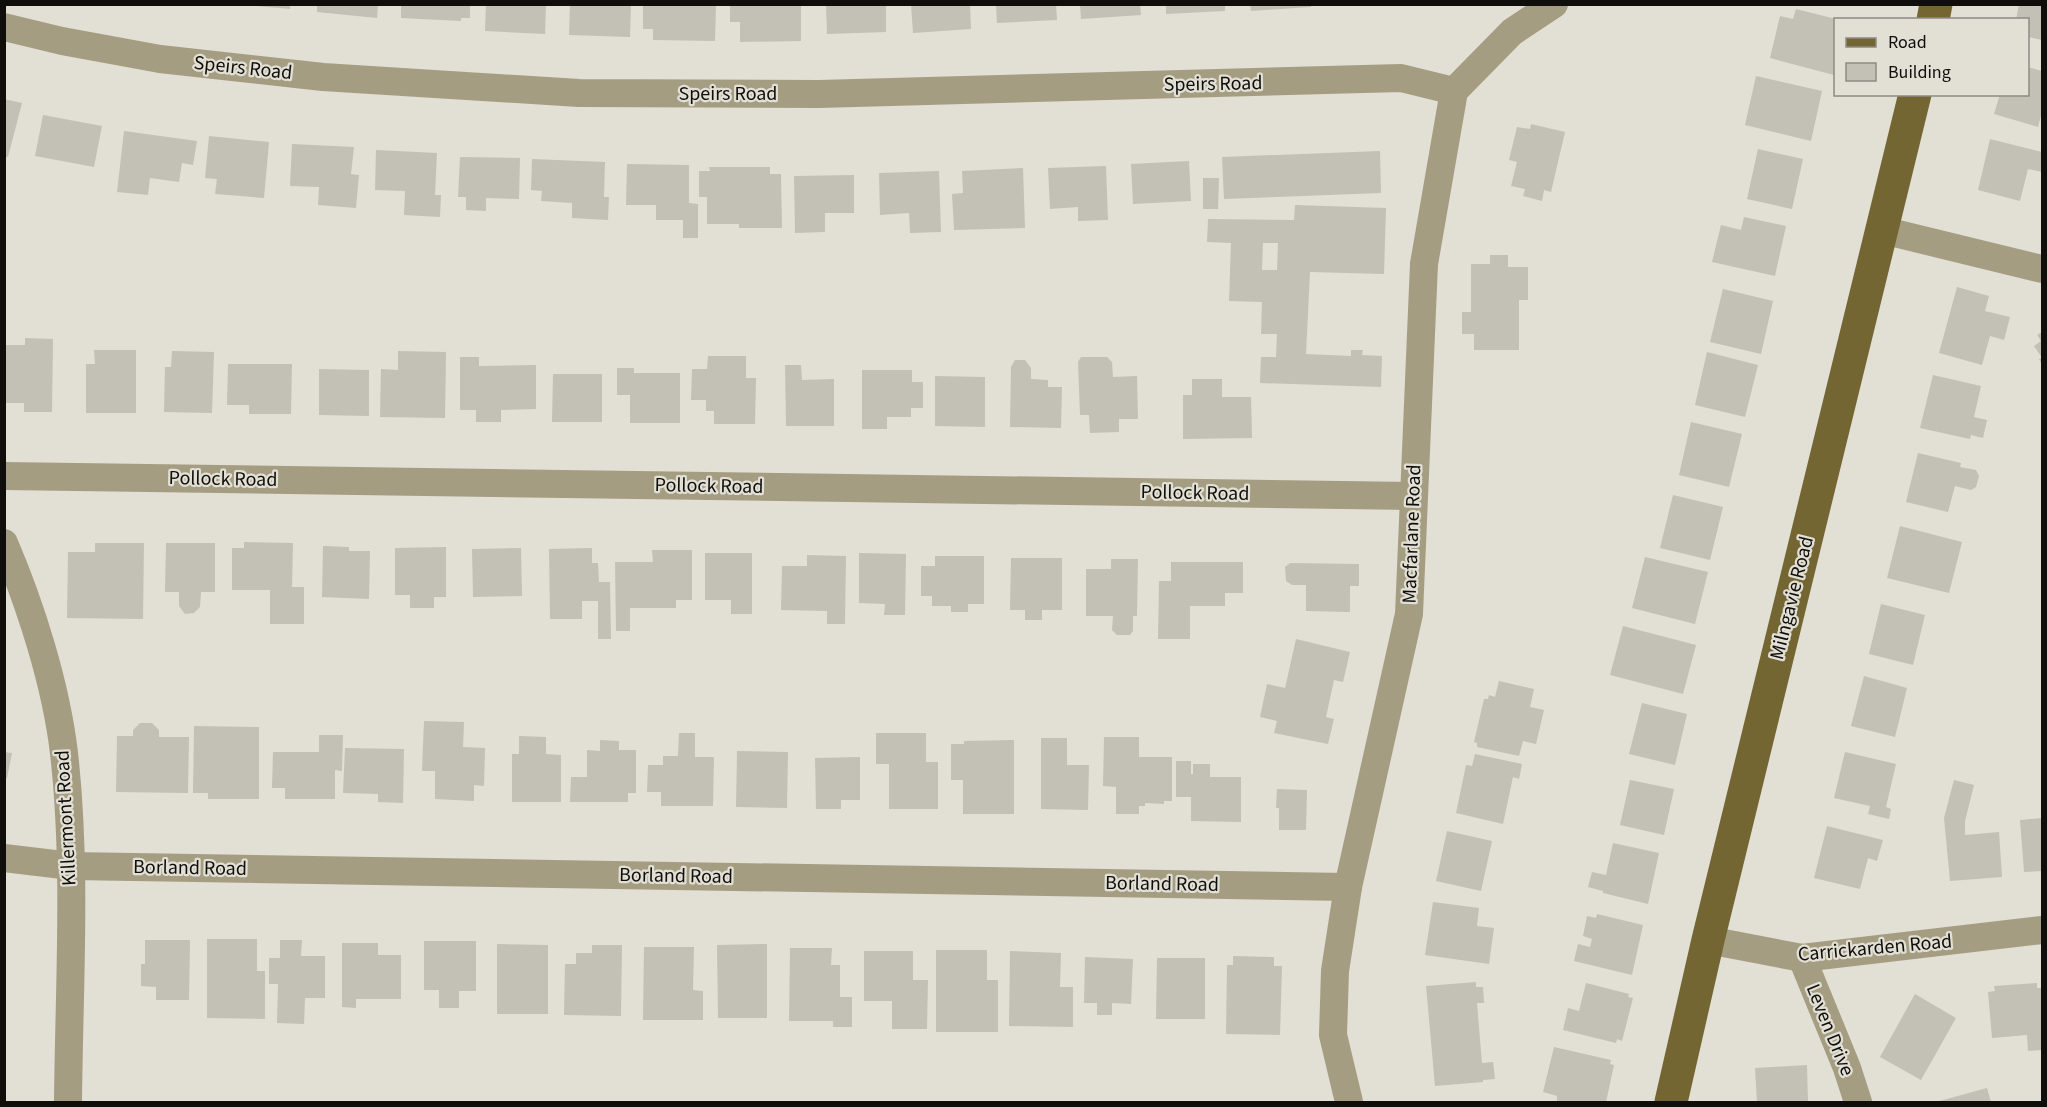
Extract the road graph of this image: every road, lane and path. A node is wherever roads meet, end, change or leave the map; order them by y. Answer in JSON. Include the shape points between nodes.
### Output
{"nodes":[{"id":1,"x":1554,"y":4,"type":"edge"},
{"id":2,"x":4,"y":27,"type":"edge"},
{"id":3,"x":1454,"y":91,"type":"junction"},
{"id":4,"x":1915,"y":96,"type":"edge"},
{"id":5,"x":1882,"y":230,"type":"junction"},
{"id":6,"x":2043,"y":269,"type":"edge"},
{"id":7,"x":4,"y":476,"type":"edge"},
{"id":8,"x":1413,"y":496,"type":"junction"},
{"id":9,"x":4,"y":543,"type":"edge"},
{"id":10,"x":4,"y":858,"type":"edge"},
{"id":11,"x":71,"y":866,"type":"junction"},
{"id":12,"x":1348,"y":886,"type":"junction"},
{"id":13,"x":2043,"y":930,"type":"edge"},
{"id":14,"x":1708,"y":940,"type":"junction"},
{"id":15,"x":1802,"y":958,"type":"junction"},
{"id":16,"x":68,"y":1102,"type":"edge"},
{"id":17,"x":1348,"y":1102,"type":"edge"},
{"id":18,"x":1671,"y":1102,"type":"edge"},
{"id":19,"x":1858,"y":1102,"type":"edge"}],
"edges":[{"from":1,"to":3,"type":"street","via":[[1512,32]]},
{"from":2,"to":3,"type":"street","name":"Speirs Road","via":[[183,62],[323,77],[579,93],[819,94],[1401,78]]},
{"from":3,"to":8,"type":"street","name":"Macfarlane Road","via":[[1424,264]]},
{"from":4,"to":5,"type":"main road","name":"Milngavie Road"},
{"from":5,"to":6,"type":"street"},
{"from":5,"to":14,"type":"main road","name":"Milngavie Road"},
{"from":7,"to":8,"type":"street","name":"Pollock Road"},
{"from":8,"to":12,"type":"street","name":"Macfarlane Road","via":[[1409,614]]},
{"from":9,"to":11,"type":"street","name":"Killermont Road","via":[[20,580],[48,671],[63,750]]},
{"from":10,"to":11,"type":"street","name":"Borland Road"},
{"from":11,"to":12,"type":"street","name":"Borland Road"},
{"from":11,"to":16,"type":"street","name":"Killermont Road"},
{"from":12,"to":17,"type":"street","name":"Macfarlane Road","via":[[1335,971],[1333,1035]]},
{"from":13,"to":15,"type":"street","name":"Carrickarden Road"},
{"from":14,"to":15,"type":"street","name":"Carrickarden Road"},
{"from":14,"to":18,"type":"main road","name":"Milngavie Road"},
{"from":15,"to":19,"type":"street","name":"Leven Drive"}]}
